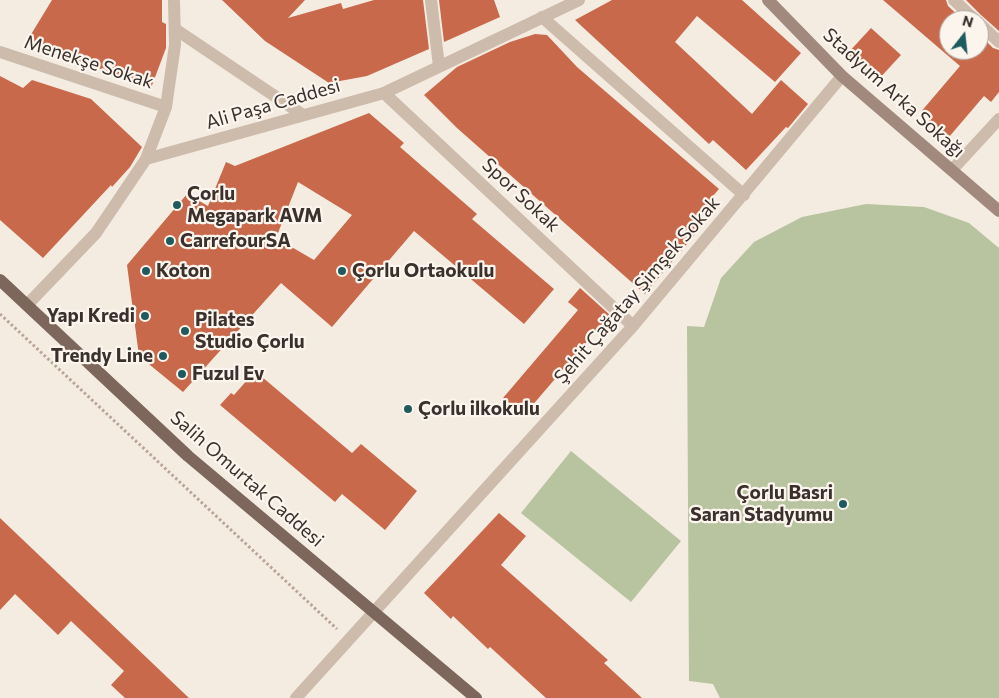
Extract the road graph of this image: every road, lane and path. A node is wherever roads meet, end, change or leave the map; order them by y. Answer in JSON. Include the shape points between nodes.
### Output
{"nodes":[{"id":1,"x":174,"y":0,"type":"edge"},
{"id":2,"x":431,"y":0,"type":"edge"},
{"id":3,"x":578,"y":0,"type":"edge"},
{"id":4,"x":768,"y":0,"type":"edge"},
{"id":5,"x":954,"y":0,"type":"edge"},
{"id":6,"x":964,"y":10,"type":"edge"},
{"id":7,"x":542,"y":16,"type":"junction"},
{"id":8,"x":175,"y":30,"type":"junction"},
{"id":9,"x":989,"y":32,"type":"edge"},
{"id":10,"x":999,"y":42,"type":"edge"},
{"id":11,"x":0,"y":52,"type":"edge"},
{"id":12,"x":439,"y":66,"type":"junction"},
{"id":13,"x":842,"y":76,"type":"junction"},
{"id":14,"x":384,"y":92,"type":"junction"},
{"id":15,"x":166,"y":107,"type":"junction"},
{"id":16,"x":303,"y":115,"type":"junction"},
{"id":17,"x":999,"y":119,"type":"edge"},
{"id":18,"x":146,"y":159,"type":"junction"},
{"id":19,"x":952,"y":170,"type":"junction"},
{"id":20,"x":744,"y":195,"type":"junction"},
{"id":21,"x":999,"y":211,"type":"edge"},
{"id":22,"x":0,"y":280,"type":"edge"},
{"id":23,"x":27,"y":305,"type":"junction"},
{"id":24,"x":0,"y":314,"type":"edge"},
{"id":25,"x":633,"y":326,"type":"junction"},
{"id":26,"x":373,"y":611,"type":"junction"},
{"id":27,"x":348,"y":639,"type":"junction"},
{"id":28,"x":296,"y":698,"type":"edge"},
{"id":29,"x":476,"y":698,"type":"edge"}],
"edges":[{"from":1,"to":8,"type":"street"},
{"from":2,"to":12,"type":"street"},
{"from":3,"to":7,"type":"street","name":"Ali Paşa Caddesi"},
{"from":4,"to":13,"type":"main road","name":"Stadyum Arka Sokağı"},
{"from":5,"to":6,"type":"street"},
{"from":7,"to":12,"type":"street","name":"Ali Paşa Caddesi"},
{"from":7,"to":20,"type":"street"},
{"from":8,"to":15,"type":"street"},
{"from":8,"to":16,"type":"street"},
{"from":9,"to":10,"type":"street"},
{"from":11,"to":15,"type":"street","name":"Menekşe Sokak"},
{"from":12,"to":14,"type":"street","name":"Ali Paşa Caddesi"},
{"from":13,"to":19,"type":"main road","name":"Stadyum Arka Sokağı"},
{"from":13,"to":20,"type":"street","name":"Şehit Çağatay Şimşek Sokak"},
{"from":14,"to":16,"type":"street","name":"Ali Paşa Caddesi"},
{"from":14,"to":25,"type":"street","name":"Spor Sokak"},
{"from":15,"to":18,"type":"street"},
{"from":16,"to":18,"type":"street","name":"Ali Paşa Caddesi"},
{"from":17,"to":19,"type":"street"},
{"from":18,"to":23,"type":"street","via":[[96,233]]},
{"from":19,"to":21,"type":"main road","name":"Stadyum Arka Sokağı"},
{"from":20,"to":25,"type":"street","name":"Şehit Çağatay Şimşek Sokak"},
{"from":22,"to":23,"type":"main road","name":"Salih Omurtak Caddesi"},
{"from":23,"to":26,"type":"main road","name":"Salih Omurtak Caddesi","via":[[188,456]]},
{"from":24,"to":27,"type":"path"},
{"from":25,"to":26,"type":"street","name":"Şehit Çağatay Şimşek Sokak"},
{"from":26,"to":27,"type":"street","name":"Şehit Çağatay Şimşek Sokak"},
{"from":26,"to":29,"type":"main road","name":"Salih Omurtak Caddesi"},
{"from":27,"to":28,"type":"street","name":"Şehit Çağatay Şimşek Sokak"}]}
